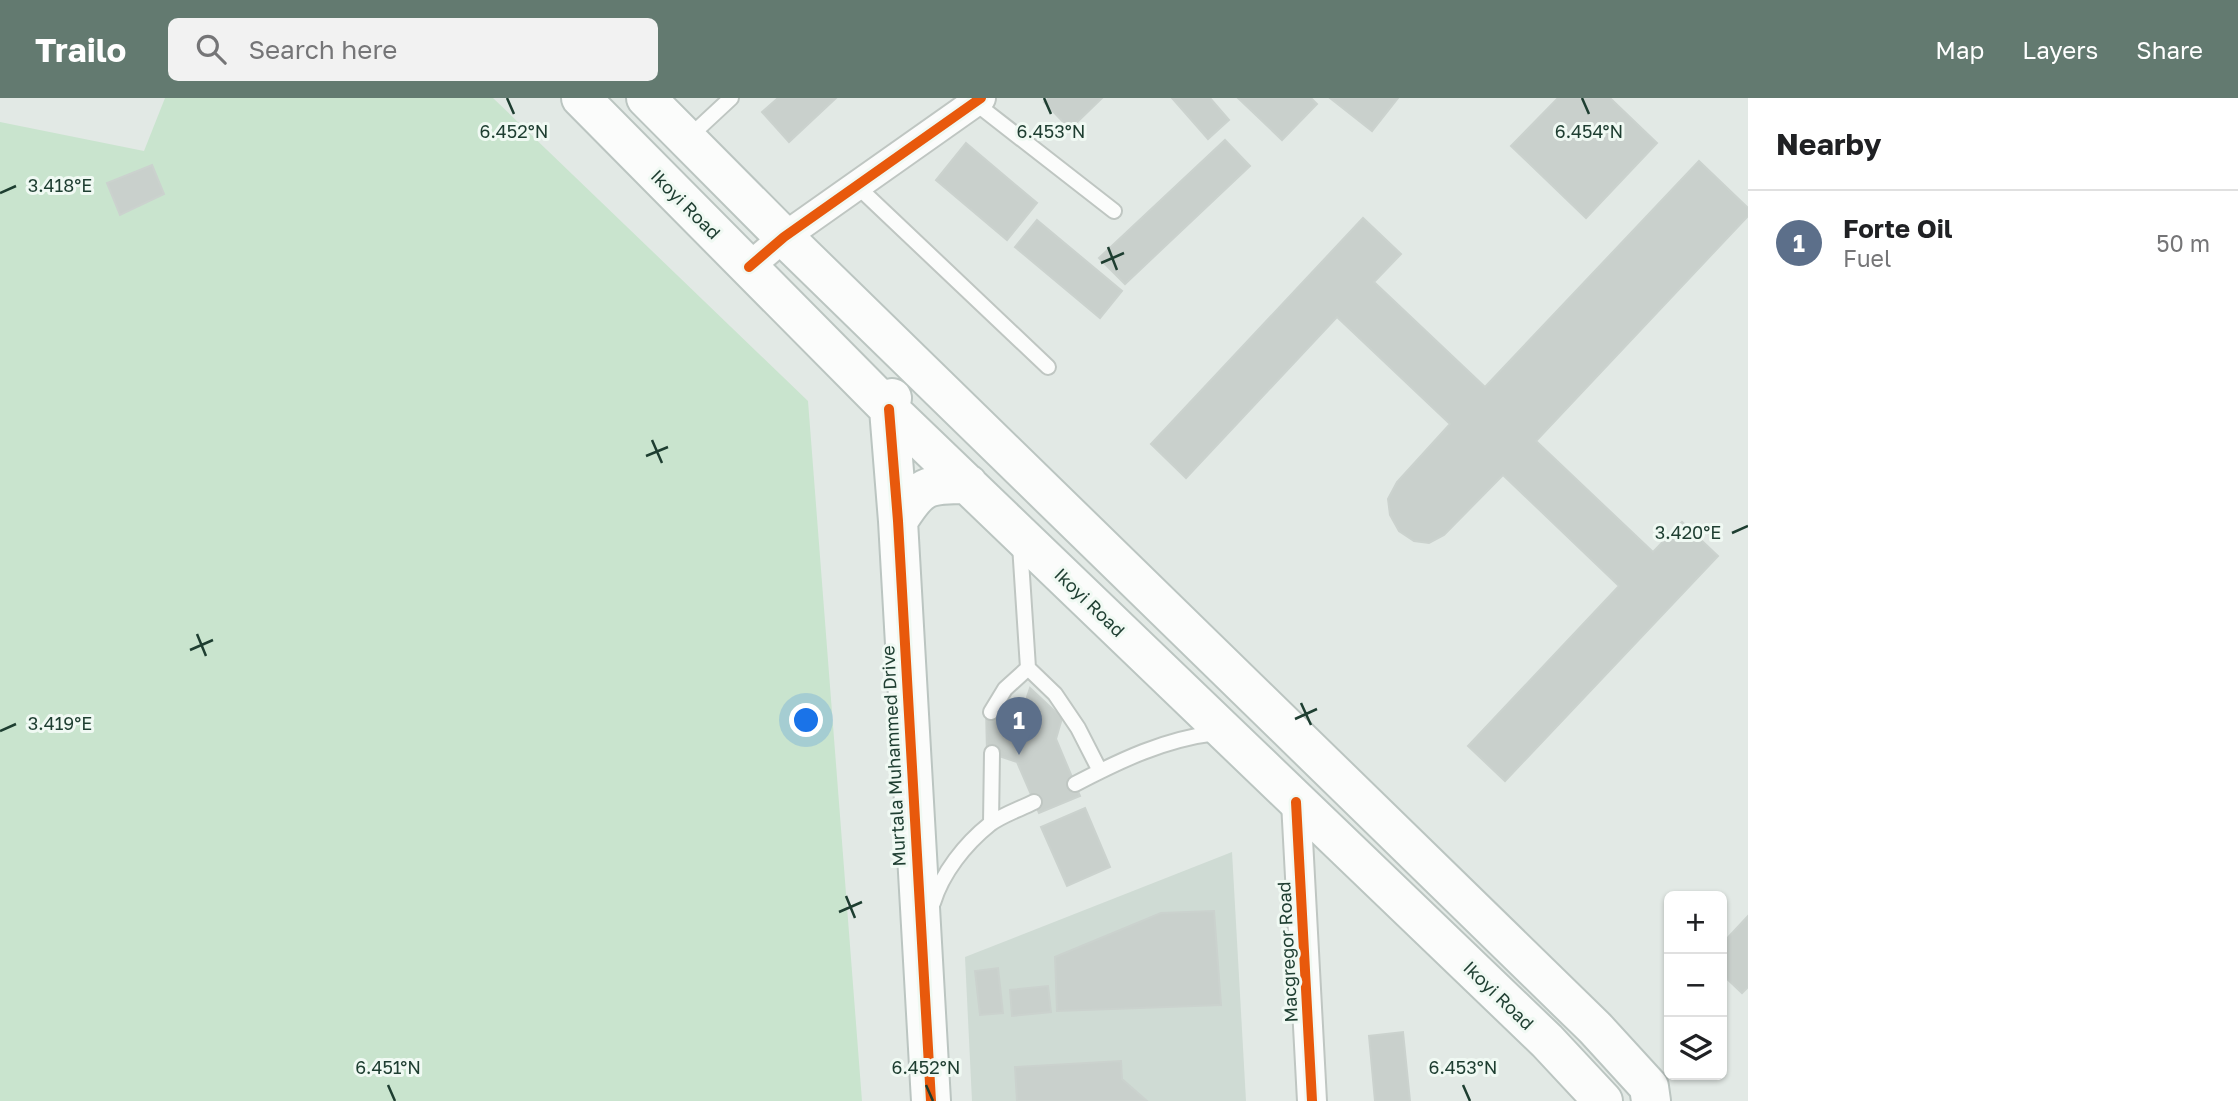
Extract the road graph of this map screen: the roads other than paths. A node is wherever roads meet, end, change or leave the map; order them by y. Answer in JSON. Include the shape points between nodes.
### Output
{"nodes":[{"id":1,"x":581,"y":98,"type":"edge"},
{"id":2,"x":646,"y":98,"type":"edge"},
{"id":3,"x":731,"y":98,"type":"edge"},
{"id":4,"x":977,"y":100,"type":"edge"},
{"id":5,"x":687,"y":139,"type":"junction"},
{"id":6,"x":857,"y":186,"type":"junction"},
{"id":7,"x":1114,"y":211,"type":"dead end"},
{"id":8,"x":784,"y":237,"type":"junction"},
{"id":9,"x":749,"y":267,"type":"junction"},
{"id":10,"x":903,"y":353,"type":"junction"},
{"id":11,"x":1048,"y":367,"type":"dead end"},
{"id":12,"x":889,"y":409,"type":"junction"},
{"id":13,"x":968,"y":484,"type":"junction"},
{"id":14,"x":898,"y":522,"type":"junction"},
{"id":15,"x":1019,"y":533,"type":"junction"},
{"id":16,"x":1028,"y":668,"type":"junction"},
{"id":17,"x":991,"y":712,"type":"dead end"},
{"id":18,"x":1225,"y":732,"type":"junction"},
{"id":19,"x":992,"y":752,"type":"dead end"},
{"id":20,"x":1100,"y":771,"type":"junction"},
{"id":21,"x":1075,"y":784,"type":"dead end"},
{"id":22,"x":1034,"y":802,"type":"dead end"},
{"id":23,"x":1296,"y":802,"type":"junction"},
{"id":24,"x":991,"y":823,"type":"junction"},
{"id":25,"x":921,"y":937,"type":"junction"},
{"id":26,"x":1652,"y":1096,"type":"edge"},
{"id":27,"x":931,"y":1101,"type":"edge"},
{"id":28,"x":1312,"y":1101,"type":"edge"},
{"id":29,"x":1603,"y":1101,"type":"edge"}],
"edges":[{"from":1,"to":9,"type":"main road","name":"Ikoyi Road"},
{"from":2,"to":5,"type":"main road"},
{"from":3,"to":5,"type":"lane"},
{"from":4,"to":6,"type":"street"},
{"from":4,"to":7,"type":"lane"},
{"from":5,"to":8,"type":"main road"},
{"from":6,"to":8,"type":"street"},
{"from":6,"to":11,"type":"lane"},
{"from":8,"to":9,"type":"street"},
{"from":8,"to":10,"type":"main road"},
{"from":9,"to":12,"type":"main road","name":"Ikoyi Road"},
{"from":10,"to":12,"type":"main road","name":"Murtala Muhammed Drive"},
{"from":10,"to":26,"type":"main road","via":[[1595,1028]]},
{"from":12,"to":13,"type":"main road","name":"Ikoyi Road"},
{"from":12,"to":14,"type":"main road","name":"Murtala Muhammed Drive"},
{"from":13,"to":14,"type":"main road","via":[[928,486],[914,497]]},
{"from":13,"to":15,"type":"main road","name":"Ikoyi Road"},
{"from":14,"to":25,"type":"main road","name":"Murtala Muhammed Drive"},
{"from":15,"to":16,"type":"lane"},
{"from":15,"to":18,"type":"main road","name":"Ikoyi Road"},
{"from":16,"to":17,"type":"lane"},
{"from":16,"to":20,"type":"lane","via":[[1055,694]]},
{"from":18,"to":20,"type":"lane","via":[[1189,736]]},
{"from":18,"to":23,"type":"main road","name":"Ikoyi Road"},
{"from":19,"to":24,"type":"lane"},
{"from":20,"to":21,"type":"lane"},
{"from":22,"to":24,"type":"lane"},
{"from":23,"to":28,"type":"street","name":"Macgregor Road"},
{"from":23,"to":29,"type":"main road","name":"Ikoyi Road","via":[[1547,1041]]},
{"from":24,"to":25,"type":"lane","via":[[939,884]]},
{"from":25,"to":27,"type":"main road","name":"Murtala Muhammed Drive"}]}
